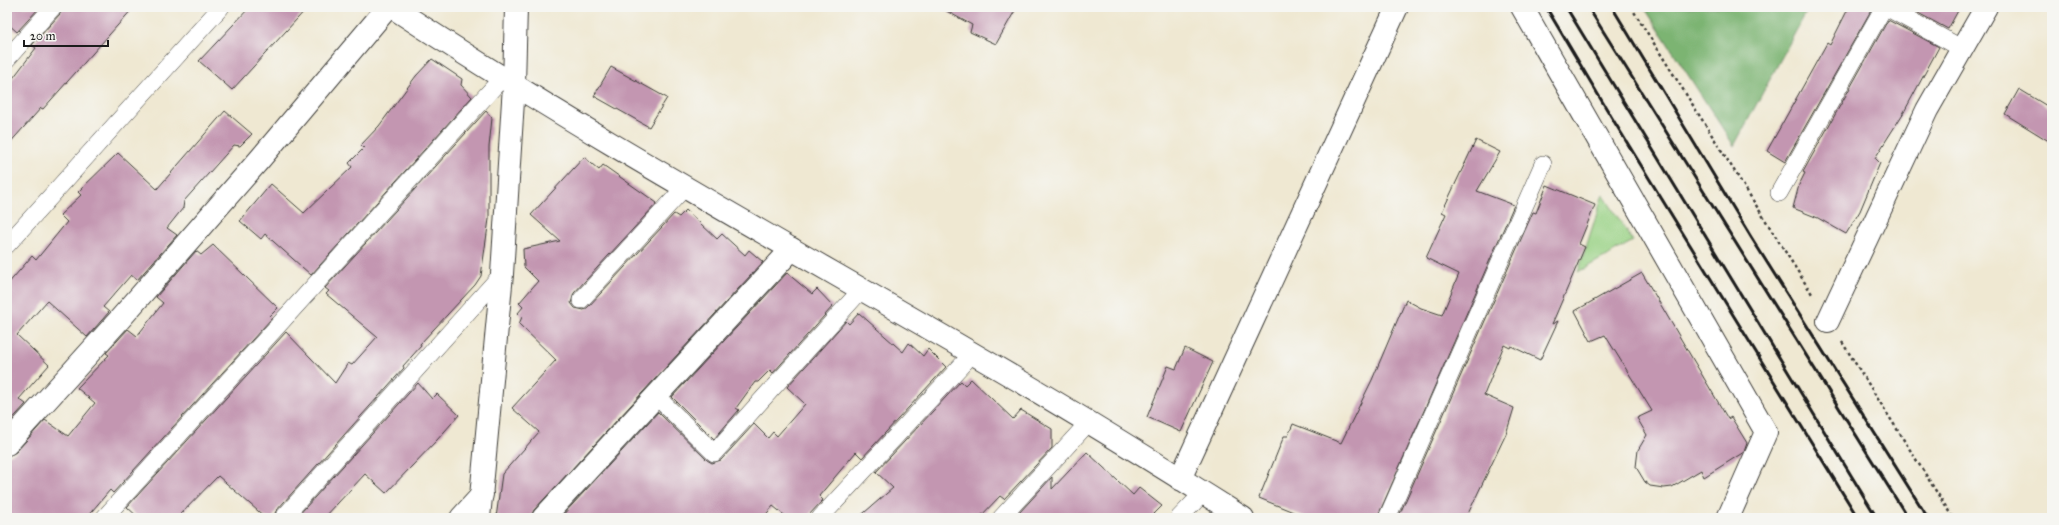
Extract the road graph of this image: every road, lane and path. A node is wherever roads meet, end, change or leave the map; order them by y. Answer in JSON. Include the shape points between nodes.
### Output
{"nodes":[{"id":1,"x":53,"y":7,"type":"edge"},
{"id":2,"x":221,"y":7,"type":"edge"},
{"id":3,"x":388,"y":7,"type":"edge"},
{"id":4,"x":392,"y":7,"type":"edge"},
{"id":5,"x":516,"y":7,"type":"edge"},
{"id":6,"x":1397,"y":7,"type":"edge"},
{"id":7,"x":1522,"y":7,"type":"edge"},
{"id":8,"x":1632,"y":7,"type":"edge"},
{"id":9,"x":1885,"y":7,"type":"edge"},
{"id":10,"x":1986,"y":7,"type":"edge"},
{"id":11,"x":1961,"y":48,"type":"junction"},
{"id":12,"x":7,"y":59,"type":"edge"},
{"id":13,"x":508,"y":82,"type":"junction"},
{"id":14,"x":1542,"y":164,"type":"dead end"},
{"id":15,"x":685,"y":187,"type":"junction"},
{"id":16,"x":1779,"y":193,"type":"dead end"},
{"id":17,"x":7,"y":245,"type":"edge"},
{"id":18,"x":792,"y":249,"type":"junction"},
{"id":19,"x":502,"y":274,"type":"junction"},
{"id":20,"x":862,"y":289,"type":"junction"},
{"id":21,"x":581,"y":300,"type":"dead end"},
{"id":22,"x":1828,"y":320,"type":"junction"},
{"id":23,"x":973,"y":353,"type":"junction"},
{"id":24,"x":656,"y":396,"type":"junction"},
{"id":25,"x":1088,"y":422,"type":"junction"},
{"id":26,"x":7,"y":444,"type":"edge"},
{"id":27,"x":1180,"y":479,"type":"junction"},
{"id":28,"x":1203,"y":493,"type":"junction"},
{"id":29,"x":482,"y":495,"type":"junction"},
{"id":30,"x":104,"y":518,"type":"edge"},
{"id":31,"x":283,"y":518,"type":"edge"},
{"id":32,"x":460,"y":518,"type":"edge"},
{"id":33,"x":479,"y":518,"type":"edge"},
{"id":34,"x":543,"y":518,"type":"edge"},
{"id":35,"x":820,"y":518,"type":"edge"},
{"id":36,"x":1001,"y":518,"type":"edge"},
{"id":37,"x":1179,"y":518,"type":"edge"},
{"id":38,"x":1243,"y":518,"type":"edge"},
{"id":39,"x":1387,"y":518,"type":"edge"},
{"id":40,"x":1728,"y":518,"type":"edge"},
{"id":41,"x":1953,"y":518,"type":"edge"}],
"edges":[{"from":1,"to":12,"type":"lane"},
{"from":2,"to":17,"type":"lane"},
{"from":3,"to":26,"type":"street","via":[[260,159]]},
{"from":4,"to":13,"type":"street"},
{"from":5,"to":13,"type":"street"},
{"from":6,"to":27,"type":"street"},
{"from":7,"to":40,"type":"street","via":[[1766,432]]},
{"from":8,"to":22,"type":"path"},
{"from":9,"to":11,"type":"lane"},
{"from":9,"to":16,"type":"lane"},
{"from":10,"to":11,"type":"street"},
{"from":11,"to":22,"type":"street","via":[[1927,110]]},
{"from":13,"to":15,"type":"street"},
{"from":13,"to":19,"type":"street"},
{"from":13,"to":30,"type":"lane"},
{"from":14,"to":39,"type":"lane"},
{"from":15,"to":18,"type":"street"},
{"from":15,"to":21,"type":"lane"},
{"from":18,"to":20,"type":"street"},
{"from":18,"to":24,"type":"street"},
{"from":19,"to":29,"type":"street"},
{"from":19,"to":31,"type":"lane"},
{"from":20,"to":23,"type":"street"},
{"from":20,"to":24,"type":"lane","via":[[714,452]]},
{"from":22,"to":41,"type":"path"},
{"from":23,"to":25,"type":"street"},
{"from":23,"to":35,"type":"lane"},
{"from":24,"to":34,"type":"street"},
{"from":25,"to":27,"type":"street"},
{"from":25,"to":36,"type":"lane"},
{"from":27,"to":28,"type":"street"},
{"from":28,"to":37,"type":"lane"},
{"from":28,"to":38,"type":"street"},
{"from":29,"to":32,"type":"street"},
{"from":29,"to":33,"type":"street"}]}
